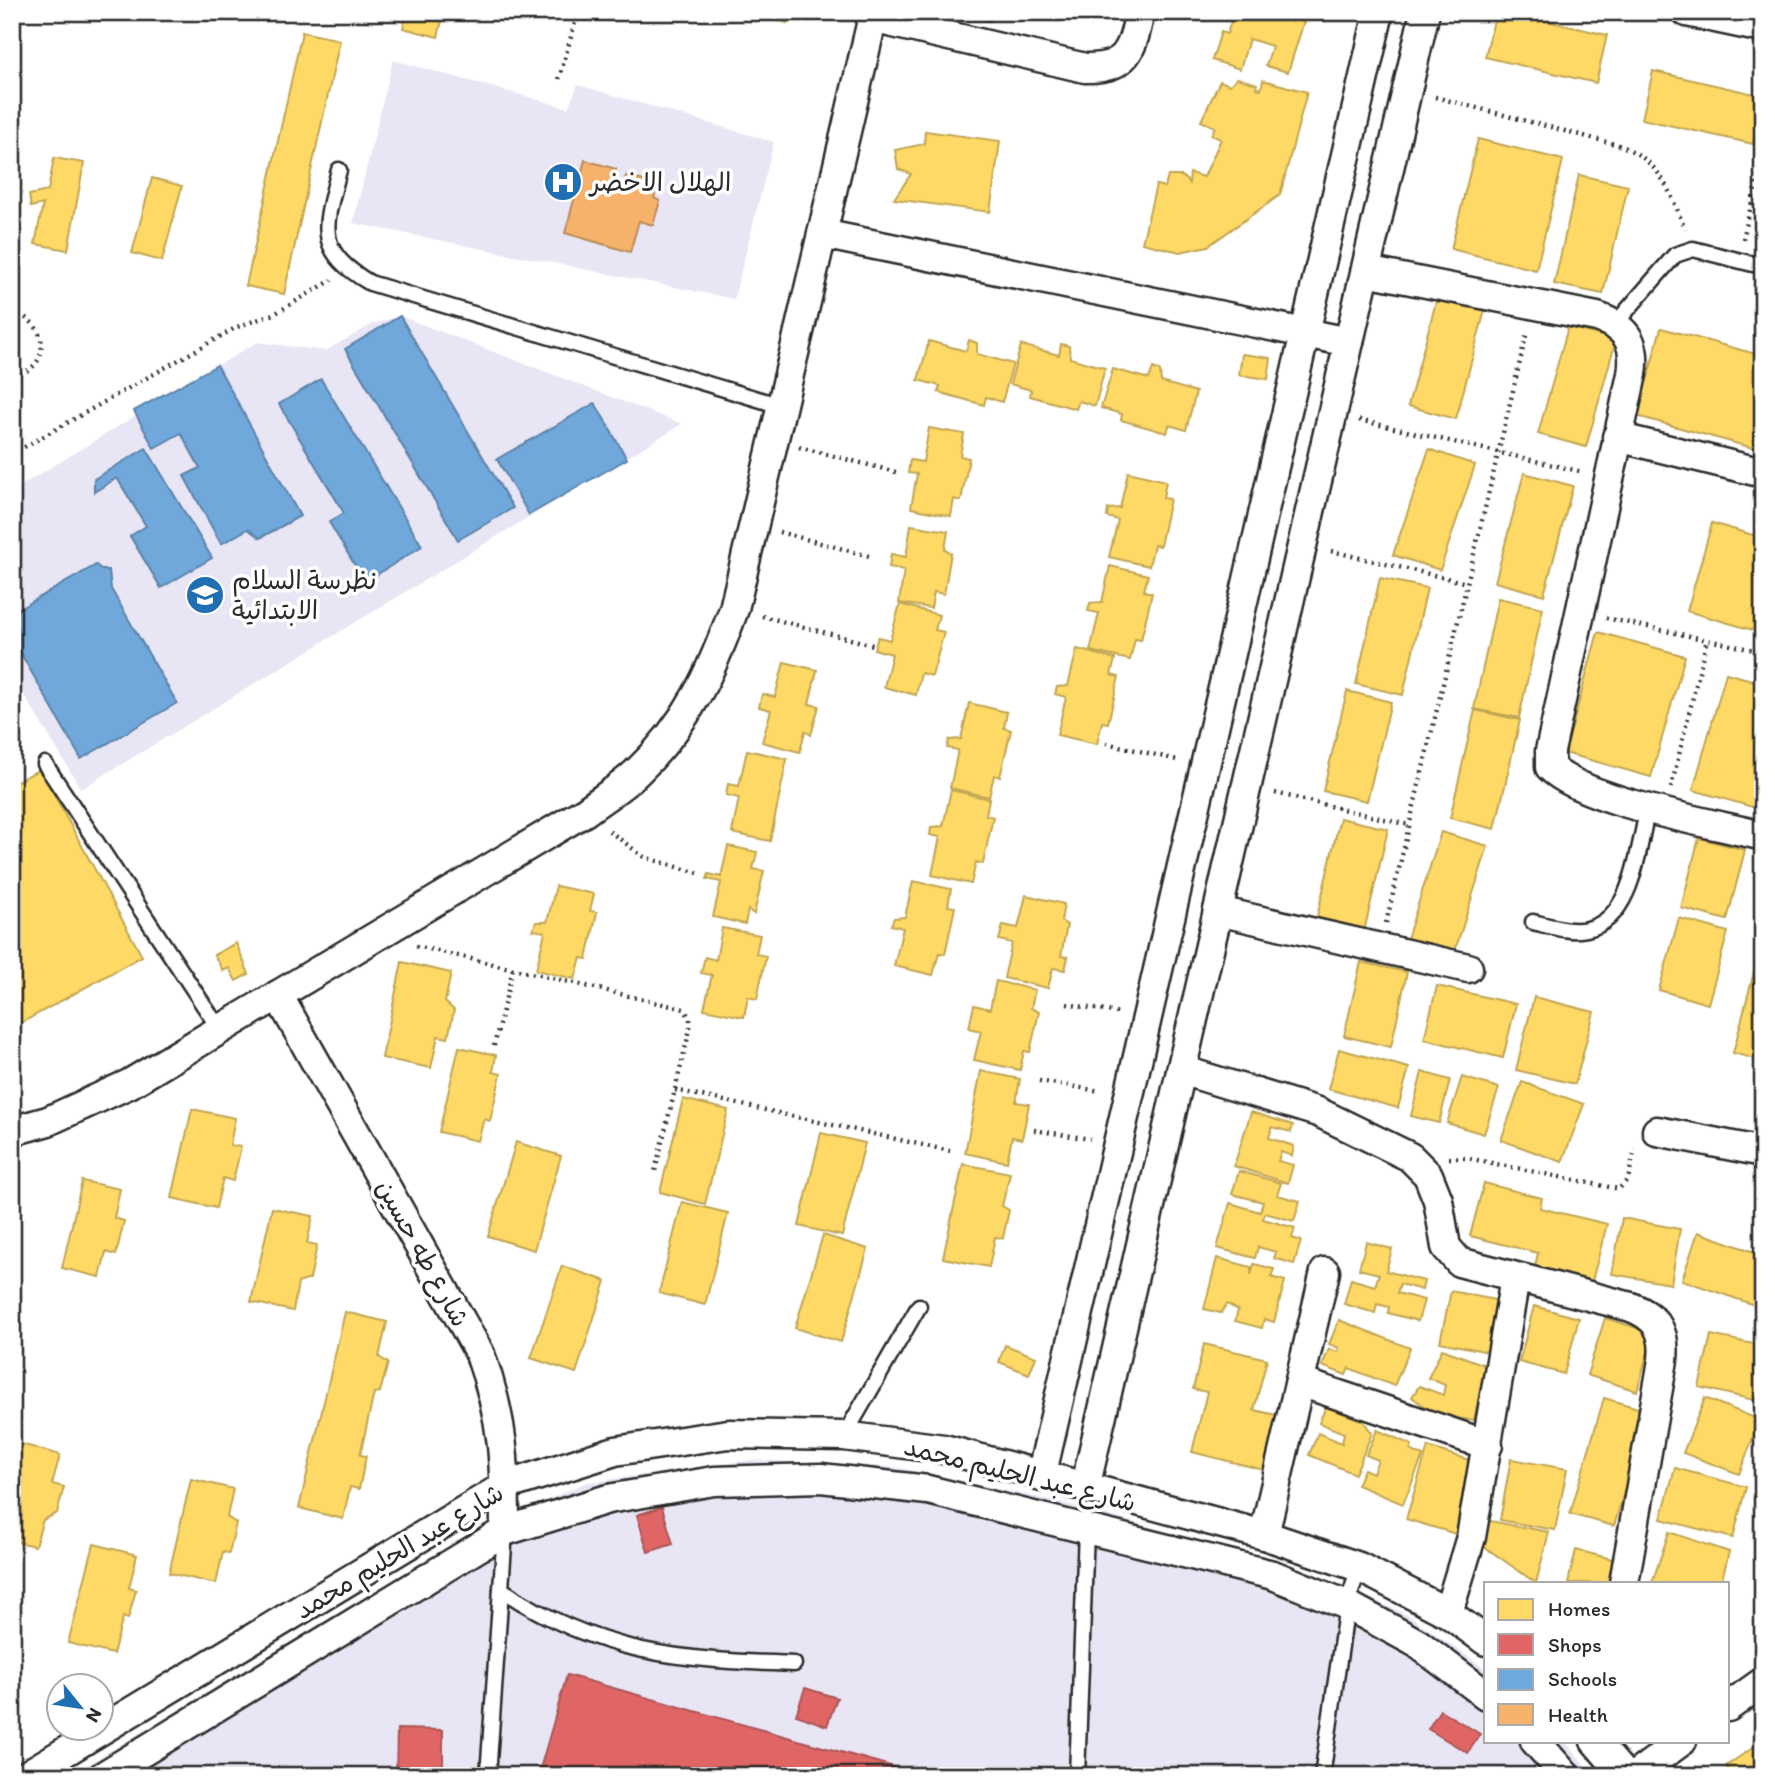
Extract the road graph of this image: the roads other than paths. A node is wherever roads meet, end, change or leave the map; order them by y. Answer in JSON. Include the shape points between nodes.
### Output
{"nodes":[{"id":1,"x":1140,"y":12,"type":"edge"},
{"id":2,"x":1379,"y":12,"type":"edge"},
{"id":3,"x":1425,"y":12,"type":"edge"},
{"id":4,"x":1687,"y":12,"type":"edge"},
{"id":5,"x":873,"y":15,"type":"edge"},
{"id":6,"x":1763,"y":28,"type":"edge"},
{"id":7,"x":339,"y":170,"type":"dead end"},
{"id":8,"x":822,"y":234,"type":"junction"},
{"id":9,"x":1753,"y":264,"type":"dead end"},
{"id":10,"x":1366,"y":271,"type":"junction"},
{"id":11,"x":1616,"y":323,"type":"junction"},
{"id":12,"x":1305,"y":333,"type":"junction"},
{"id":13,"x":1349,"y":342,"type":"junction"},
{"id":14,"x":781,"y":406,"type":"junction"},
{"id":15,"x":1617,"y":437,"type":"junction"},
{"id":16,"x":1763,"y":473,"type":"edge"},
{"id":17,"x":45,"y":764,"type":"dead end"},
{"id":18,"x":1657,"y":810,"type":"junction"},
{"id":19,"x":1763,"y":835,"type":"edge"},
{"id":20,"x":1218,"y":911,"type":"junction"},
{"id":21,"x":1533,"y":922,"type":"dead end"},
{"id":22,"x":1468,"y":968,"type":"dead end"},
{"id":23,"x":278,"y":995,"type":"junction"},
{"id":24,"x":220,"y":1030,"type":"junction"},
{"id":25,"x":1181,"y":1070,"type":"junction"},
{"id":26,"x":12,"y":1131,"type":"edge"},
{"id":27,"x":1657,"y":1131,"type":"road end"},
{"id":28,"x":1763,"y":1152,"type":"edge"},
{"id":29,"x":1325,"y":1272,"type":"dead end"},
{"id":30,"x":1515,"y":1278,"type":"junction"},
{"id":31,"x":919,"y":1306,"type":"dead end"},
{"id":32,"x":1300,"y":1382,"type":"junction"},
{"id":33,"x":844,"y":1436,"type":"junction"},
{"id":34,"x":1488,"y":1445,"type":"junction"},
{"id":35,"x":1041,"y":1476,"type":"junction"},
{"id":36,"x":505,"y":1486,"type":"junction"},
{"id":37,"x":1085,"y":1488,"type":"junction"},
{"id":38,"x":1086,"y":1530,"type":"junction"},
{"id":39,"x":505,"y":1531,"type":"junction"},
{"id":40,"x":1264,"y":1535,"type":"junction"},
{"id":41,"x":1359,"y":1567,"type":"junction"},
{"id":42,"x":1624,"y":1582,"type":"edge"},
{"id":43,"x":502,"y":1589,"type":"junction"},
{"id":44,"x":1347,"y":1605,"type":"junction"},
{"id":45,"x":1448,"y":1614,"type":"junction"},
{"id":46,"x":1484,"y":1640,"type":"edge"},
{"id":47,"x":794,"y":1664,"type":"dead end"},
{"id":48,"x":1763,"y":1682,"type":"edge"},
{"id":49,"x":1484,"y":1693,"type":"edge"},
{"id":50,"x":1730,"y":1706,"type":"edge"},
{"id":51,"x":1536,"y":1742,"type":"edge"},
{"id":52,"x":1596,"y":1742,"type":"edge"},
{"id":53,"x":1681,"y":1742,"type":"edge"},
{"id":54,"x":25,"y":1776,"type":"edge"},
{"id":55,"x":103,"y":1776,"type":"edge"},
{"id":56,"x":488,"y":1776,"type":"edge"},
{"id":57,"x":1077,"y":1776,"type":"edge"},
{"id":58,"x":1322,"y":1776,"type":"edge"},
{"id":59,"x":1566,"y":1776,"type":"edge"},
{"id":60,"x":1625,"y":1776,"type":"edge"},
{"id":61,"x":1634,"y":1776,"type":"edge"}],
"edges":[{"from":1,"to":5,"type":"street","via":[[1134,44],[1122,60],[1104,68],[1085,68]]},
{"from":2,"to":12,"type":"street"},
{"from":3,"to":10,"type":"street"},
{"from":4,"to":6,"type":"street"},
{"from":5,"to":8,"type":"street"},
{"from":7,"to":14,"type":"lane","via":[[326,224],[332,249],[346,269],[370,283]]},
{"from":8,"to":12,"type":"street"},
{"from":8,"to":14,"type":"street"},
{"from":9,"to":11,"type":"lane","via":[[1693,249],[1675,255]]},
{"from":10,"to":11,"type":"street"},
{"from":10,"to":13,"type":"street"},
{"from":11,"to":15,"type":"street","via":[[1629,337],[1635,355]]},
{"from":12,"to":13,"type":"street"},
{"from":12,"to":35,"type":"street"},
{"from":13,"to":20,"type":"street"},
{"from":14,"to":23,"type":"street","via":[[734,608],[713,669],[680,724],[637,772],[586,811]]},
{"from":15,"to":16,"type":"street"},
{"from":15,"to":18,"type":"street","via":[[1550,767],[1573,785]]},
{"from":17,"to":24,"type":"lane"},
{"from":18,"to":19,"type":"street"},
{"from":18,"to":21,"type":"lane","via":[[1620,906],[1606,921],[1587,929],[1566,930]]},
{"from":20,"to":22,"type":"street"},
{"from":20,"to":25,"type":"street"},
{"from":23,"to":24,"type":"street"},
{"from":23,"to":36,"type":"street","name":"شارع طه حسين","via":[[480,1354],[504,1441]]},
{"from":24,"to":26,"type":"street","via":[[130,1084],[48,1121]]},
{"from":25,"to":30,"type":"street","via":[[1318,1112],[1410,1157],[1428,1175],[1438,1200],[1446,1247],[1459,1262]]},
{"from":25,"to":37,"type":"street"},
{"from":27,"to":28,"type":"street"},
{"from":29,"to":32,"type":"street"},
{"from":30,"to":34,"type":"street"},
{"from":30,"to":42,"type":"street","via":[[1647,1313],[1665,1342]]},
{"from":31,"to":33,"type":"lane"},
{"from":32,"to":34,"type":"street"},
{"from":32,"to":40,"type":"street"},
{"from":33,"to":35,"type":"street","name":"شارع عبد الحليم محمد","via":[[944,1449]]},
{"from":33,"to":36,"type":"street","name":"شارع عبد الحليم محمد","via":[[728,1434],[615,1451]]},
{"from":34,"to":45,"type":"street","via":[[1471,1538]]},
{"from":35,"to":37,"type":"street","name":"شارع عبد الحليم محمد"},
{"from":36,"to":39,"type":"street","name":"شارع طه حسين"},
{"from":36,"to":54,"type":"street","name":"شارع عبد الحليم محمد"},
{"from":37,"to":40,"type":"street","name":"شارع عبد الحليم محمد"},
{"from":38,"to":39,"type":"street","name":"شارع عبد الحليم محمد","via":[[928,1490],[821,1478],[714,1481],[621,1496]]},
{"from":38,"to":44,"type":"street","name":"شارع عبد الحليم محمد","via":[[1273,1575]]},
{"from":38,"to":57,"type":"lane"},
{"from":39,"to":43,"type":"lane"},
{"from":39,"to":55,"type":"street","name":"شارع عبد الحليم محمد"},
{"from":40,"to":41,"type":"street","name":"شارع عبد الحليم محمد"},
{"from":41,"to":44,"type":"lane"},
{"from":41,"to":45,"type":"street","name":"شارع عبد الحليم محمد"},
{"from":43,"to":47,"type":"lane","via":[[534,1611],[607,1643],[697,1661]]},
{"from":43,"to":56,"type":"lane"},
{"from":44,"to":49,"type":"street","name":"شارع عبد الحليم محمد","via":[[1417,1643]]},
{"from":44,"to":58,"type":"lane"},
{"from":45,"to":46,"type":"street","name":"شارع عبد الحليم محمد"},
{"from":48,"to":50,"type":"street"},
{"from":51,"to":59,"type":"street"},
{"from":52,"to":60,"type":"street"},
{"from":53,"to":61,"type":"street"}]}
